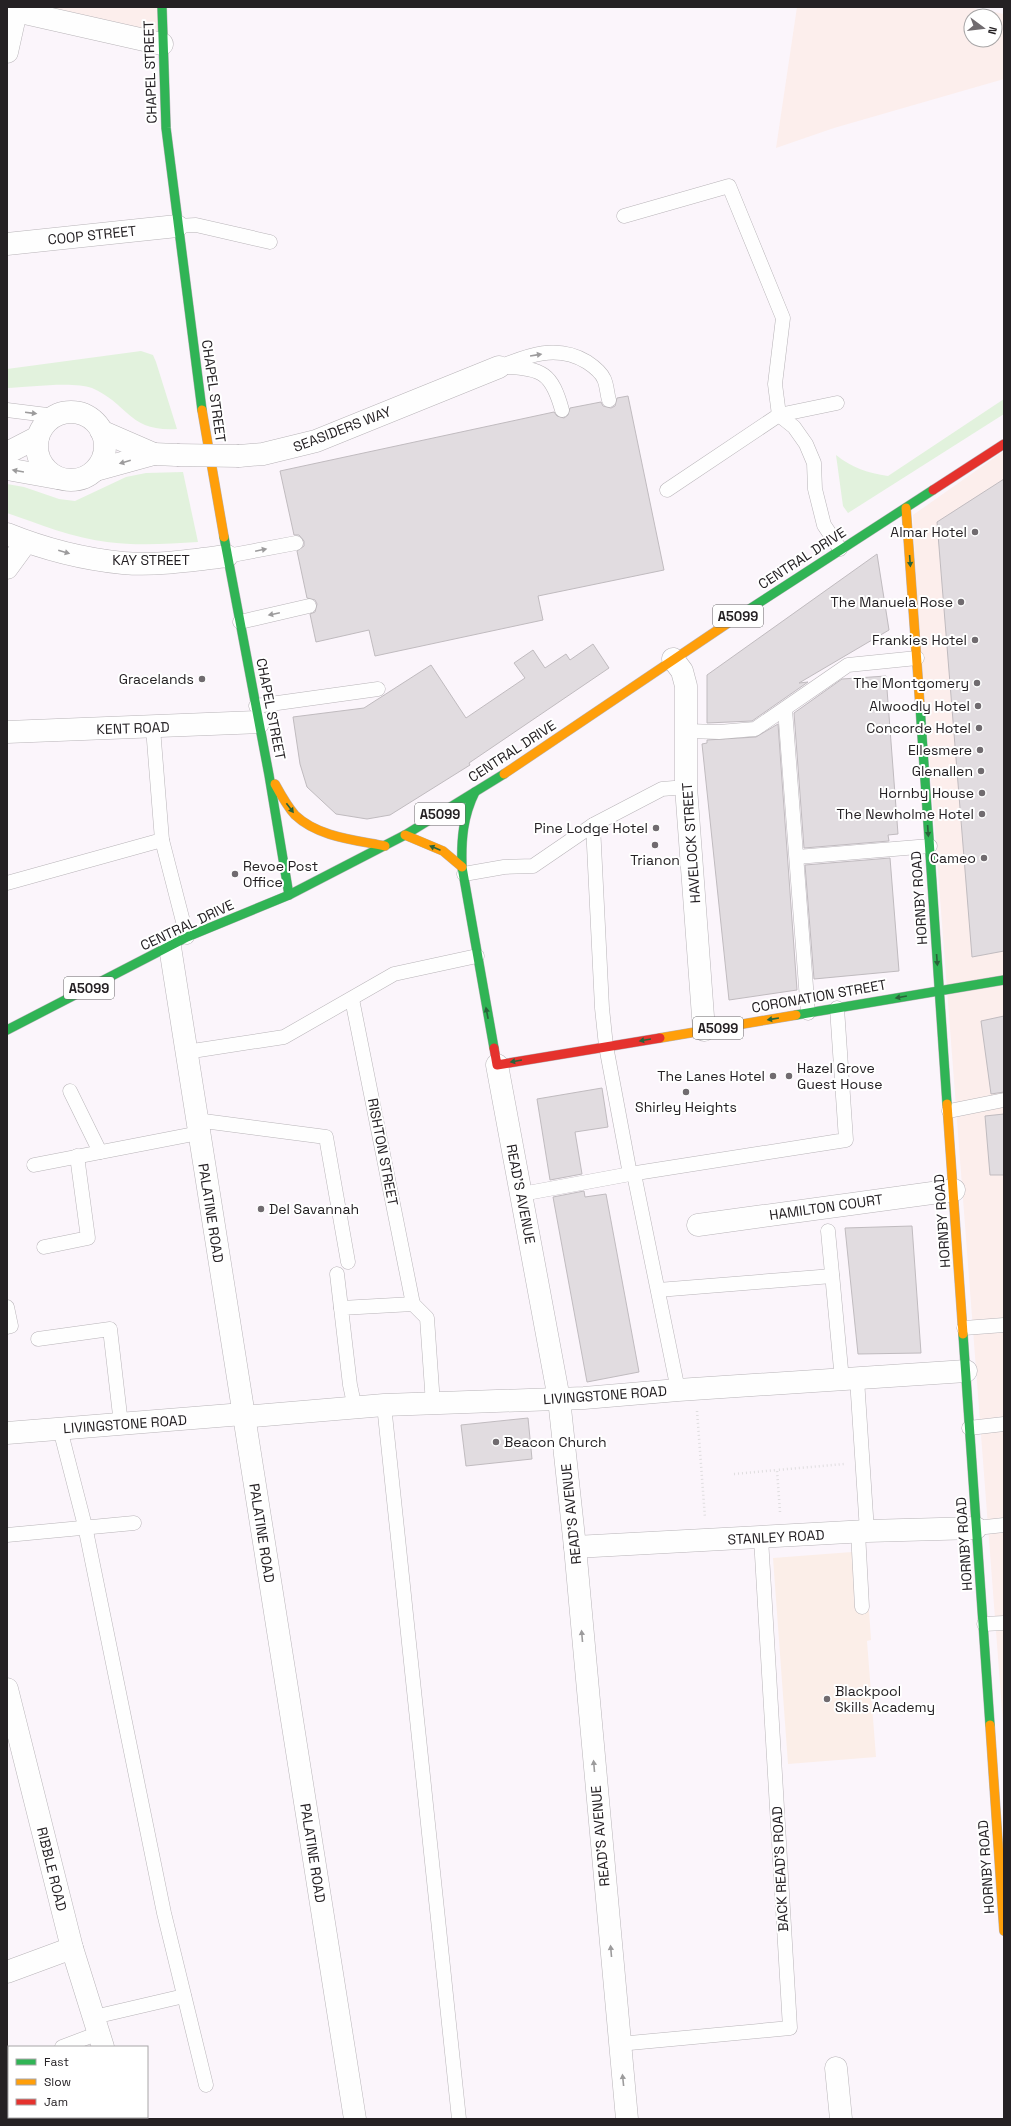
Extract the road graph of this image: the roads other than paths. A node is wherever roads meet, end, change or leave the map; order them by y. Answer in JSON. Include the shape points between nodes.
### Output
{"nodes":[{"id":1,"x":162,"y":7,"type":"edge"},
{"id":2,"x":13,"y":9,"type":"edge"},
{"id":3,"x":162,"y":44,"type":"junction"},
{"id":4,"x":7,"y":52,"type":"edge"},
{"id":5,"x":624,"y":216,"type":"dead end"},
{"id":6,"x":177,"y":226,"type":"junction"},
{"id":7,"x":270,"y":242,"type":"dead end"},
{"id":8,"x":7,"y":244,"type":"edge"},
{"id":9,"x":499,"y":367,"type":"junction"},
{"id":10,"x":609,"y":400,"type":"dead end"},
{"id":11,"x":837,"y":403,"type":"dead end"},
{"id":12,"x":7,"y":410,"type":"edge"},
{"id":13,"x":562,"y":410,"type":"dead end"},
{"id":14,"x":778,"y":415,"type":"junction"},
{"id":15,"x":55,"y":416,"type":"junction"},
{"id":16,"x":102,"y":431,"type":"junction"},
{"id":17,"x":38,"y":437,"type":"junction"},
{"id":18,"x":1004,"y":444,"type":"edge"},
{"id":19,"x":7,"y":453,"type":"edge"},
{"id":20,"x":154,"y":454,"type":"junction"},
{"id":21,"x":7,"y":469,"type":"edge"},
{"id":22,"x":96,"y":470,"type":"junction"},
{"id":23,"x":57,"y":478,"type":"junction"},
{"id":24,"x":667,"y":490,"type":"dead end"},
{"id":25,"x":906,"y":508,"type":"junction"},
{"id":26,"x":17,"y":538,"type":"edge"},
{"id":27,"x":296,"y":543,"type":"dead end"},
{"id":28,"x":840,"y":549,"type":"junction"},
{"id":29,"x":227,"y":556,"type":"junction"},
{"id":30,"x":7,"y":568,"type":"edge"},
{"id":31,"x":309,"y":606,"type":"dead end"},
{"id":32,"x":240,"y":622,"type":"junction"},
{"id":33,"x":916,"y":658,"type":"junction"},
{"id":34,"x":673,"y":659,"type":"junction"},
{"id":35,"x":378,"y":689,"type":"dead end"},
{"id":36,"x":785,"y":709,"type":"junction"},
{"id":37,"x":258,"y":714,"type":"junction"},
{"id":38,"x":153,"y":728,"type":"junction"},
{"id":39,"x":687,"y":731,"type":"junction"},
{"id":40,"x":7,"y":732,"type":"edge"},
{"id":41,"x":269,"y":775,"type":"junction"},
{"id":42,"x":686,"y":787,"type":"junction"},
{"id":43,"x":475,"y":792,"type":"junction"},
{"id":44,"x":593,"y":826,"type":"junction"},
{"id":45,"x":405,"y":835,"type":"junction"},
{"id":46,"x":162,"y":840,"type":"junction"},
{"id":47,"x":385,"y":846,"type":"junction"},
{"id":48,"x":930,"y":846,"type":"junction"},
{"id":49,"x":797,"y":857,"type":"junction"},
{"id":50,"x":463,"y":870,"type":"junction"},
{"id":51,"x":7,"y":882,"type":"edge"},
{"id":52,"x":289,"y":895,"type":"junction"},
{"id":53,"x":179,"y":942,"type":"junction"},
{"id":54,"x":477,"y":956,"type":"junction"},
{"id":55,"x":1004,"y":980,"type":"edge"},
{"id":56,"x":939,"y":990,"type":"junction"},
{"id":57,"x":352,"y":999,"type":"junction"},
{"id":58,"x":837,"y":1008,"type":"junction"},
{"id":59,"x":808,"y":1013,"type":"junction"},
{"id":60,"x":7,"y":1030,"type":"edge"},
{"id":61,"x":704,"y":1030,"type":"junction"},
{"id":62,"x":606,"y":1046,"type":"junction"},
{"id":63,"x":186,"y":1052,"type":"junction"},
{"id":64,"x":497,"y":1065,"type":"junction"},
{"id":65,"x":70,"y":1091,"type":"dead end"},
{"id":66,"x":1004,"y":1100,"type":"edge"},
{"id":67,"x":949,"y":1111,"type":"junction"},
{"id":68,"x":198,"y":1126,"type":"junction"},
{"id":69,"x":100,"y":1152,"type":"junction"},
{"id":70,"x":77,"y":1156,"type":"junction"},
{"id":71,"x":34,"y":1165,"type":"dead end"},
{"id":72,"x":632,"y":1174,"type":"junction"},
{"id":73,"x":954,"y":1190,"type":"junction"},
{"id":74,"x":522,"y":1194,"type":"junction"},
{"id":75,"x":698,"y":1225,"type":"dead end"},
{"id":76,"x":828,"y":1231,"type":"dead end"},
{"id":77,"x":44,"y":1247,"type":"dead end"},
{"id":78,"x":348,"y":1262,"type":"dead end"},
{"id":79,"x":337,"y":1274,"type":"dead end"},
{"id":80,"x":832,"y":1276,"type":"junction"},
{"id":81,"x":658,"y":1290,"type":"junction"},
{"id":82,"x":413,"y":1304,"type":"junction"},
{"id":83,"x":7,"y":1307,"type":"edge"},
{"id":84,"x":341,"y":1308,"type":"junction"},
{"id":85,"x":1004,"y":1325,"type":"edge"},
{"id":86,"x":7,"y":1327,"type":"edge"},
{"id":87,"x":964,"y":1328,"type":"junction"},
{"id":88,"x":38,"y":1339,"type":"dead end"},
{"id":89,"x":966,"y":1372,"type":"junction"},
{"id":90,"x":849,"y":1380,"type":"junction"},
{"id":91,"x":686,"y":1390,"type":"junction"},
{"id":92,"x":559,"y":1399,"type":"junction"},
{"id":93,"x":433,"y":1404,"type":"junction"},
{"id":94,"x":384,"y":1405,"type":"junction"},
{"id":95,"x":355,"y":1408,"type":"junction"},
{"id":96,"x":243,"y":1416,"type":"junction"},
{"id":97,"x":121,"y":1424,"type":"junction"},
{"id":98,"x":1004,"y":1424,"type":"edge"},
{"id":99,"x":969,"y":1428,"type":"junction"},
{"id":100,"x":60,"y":1429,"type":"junction"},
{"id":101,"x":7,"y":1433,"type":"edge"},
{"id":102,"x":134,"y":1523,"type":"dead end"},
{"id":103,"x":1004,"y":1525,"type":"edge"},
{"id":104,"x":85,"y":1526,"type":"junction"},
{"id":105,"x":976,"y":1528,"type":"junction"},
{"id":106,"x":862,"y":1532,"type":"junction"},
{"id":107,"x":7,"y":1535,"type":"edge"},
{"id":108,"x":771,"y":1538,"type":"junction"},
{"id":109,"x":575,"y":1547,"type":"junction"},
{"id":110,"x":862,"y":1607,"type":"dead end"},
{"id":111,"x":984,"y":1624,"type":"junction"},
{"id":112,"x":1004,"y":1624,"type":"edge"},
{"id":113,"x":7,"y":1689,"type":"edge"},
{"id":114,"x":1004,"y":1931,"type":"edge"},
{"id":115,"x":72,"y":1948,"type":"junction"},
{"id":116,"x":7,"y":1972,"type":"edge"},
{"id":117,"x":184,"y":1996,"type":"junction"},
{"id":118,"x":99,"y":2032,"type":"edge"},
{"id":119,"x":619,"y":2044,"type":"junction"},
{"id":120,"x":64,"y":2046,"type":"edge"},
{"id":121,"x":836,"y":2068,"type":"dead end"},
{"id":122,"x":206,"y":2085,"type":"dead end"},
{"id":123,"x":355,"y":2119,"type":"edge"},
{"id":124,"x":459,"y":2119,"type":"edge"},
{"id":125,"x":627,"y":2119,"type":"edge"},
{"id":126,"x":841,"y":2119,"type":"edge"}],
"edges":[{"from":1,"to":3,"type":"main road","name":"CHAPEL STREET"},
{"from":2,"to":3,"type":"street"},
{"from":2,"to":4,"type":"street"},
{"from":3,"to":6,"type":"main road","name":"CHAPEL STREET","via":[[166,128]]},
{"from":5,"to":14,"type":"lane","via":[[730,186],[783,318],[775,384]]},
{"from":6,"to":7,"type":"lane","via":[[196,225]]},
{"from":6,"to":8,"type":"street","name":"COOP STREET"},
{"from":6,"to":29,"type":"main road","name":"CHAPEL STREET","via":[[204,429]]},
{"from":9,"to":10,"type":"lane","one_way":true,"via":[[530,355],[568,353],[601,374],[605,380]]},
{"from":9,"to":13,"type":"lane","via":[[530,368],[544,375],[557,391]]},
{"from":9,"to":20,"type":"street","name":"SEASIDERS WAY","bridge":true,"via":[[316,441],[263,454],[239,456]]},
{"from":11,"to":14,"type":"lane"},
{"from":12,"to":15,"type":"lane","one_way":true},
{"from":14,"to":24,"type":"lane"},
{"from":14,"to":28,"type":"lane","via":[[794,427],[806,444],[814,462],[815,489],[824,525]]},
{"from":15,"to":16,"type":"street","name":"SEASIDERS WAY","via":[[65,412],[81,414],[95,422]]},
{"from":15,"to":17,"type":"street","via":[[41,428]]},
{"from":16,"to":20,"type":"street","name":"SEASIDERS WAY"},
{"from":16,"to":22,"type":"street","via":[[105,452]]},
{"from":17,"to":19,"type":"street"},
{"from":17,"to":23,"type":"street","via":[[36,447],[40,461],[48,473]]},
{"from":18,"to":25,"type":"main road","name":"CENTRAL DRIVE","number":"A5099"},
{"from":20,"to":22,"type":"street","name":"SEASIDERS WAY","one_way":true},
{"from":23,"to":21,"type":"street","name":"SEASIDERS WAY","one_way":true},
{"from":22,"to":23,"type":"street","name":"SEASIDERS WAY","via":[[88,477],[78,480],[67,481]]},
{"from":25,"to":28,"type":"main road","name":"CENTRAL DRIVE","number":"A5099"},
{"from":25,"to":33,"type":"main road","name":"HORNBY ROAD","one_way":true},
{"from":26,"to":29,"type":"street","name":"KAY STREET","one_way":true,"via":[[78,556],[124,563],[178,562]]},
{"from":26,"to":30,"type":"street"},
{"from":29,"to":27,"type":"lane","one_way":true},
{"from":28,"to":34,"type":"main road","name":"CENTRAL DRIVE","number":"A5099"},
{"from":29,"to":32,"type":"main road","name":"CHAPEL STREET"},
{"from":31,"to":32,"type":"lane","one_way":true},
{"from":32,"to":37,"type":"main road","name":"CHAPEL STREET"},
{"from":33,"to":36,"type":"lane","via":[[848,665]]},
{"from":33,"to":48,"type":"main road","name":"HORNBY ROAD","one_way":true},
{"from":34,"to":39,"type":"street","name":"HAVELOCK STREET","via":[[685,678]]},
{"from":34,"to":43,"type":"main road","name":"CENTRAL DRIVE","number":"A5099"},
{"from":35,"to":37,"type":"lane"},
{"from":36,"to":39,"type":"lane","via":[[755,729]]},
{"from":36,"to":49,"type":"lane"},
{"from":37,"to":38,"type":"street","name":"KENT ROAD"},
{"from":37,"to":41,"type":"main road","name":"CHAPEL STREET"},
{"from":38,"to":40,"type":"street","name":"KENT ROAD"},
{"from":38,"to":46,"type":"lane"},
{"from":39,"to":42,"type":"street","name":"HAVELOCK STREET"},
{"from":41,"to":47,"type":"main road","name":"CHAPEL STREET","one_way":true,"via":[[300,820],[344,837]]},
{"from":41,"to":52,"type":"main road","name":"CHAPEL STREET"},
{"from":42,"to":44,"type":"lane","via":[[662,789]]},
{"from":42,"to":61,"type":"street","name":"HAVELOCK STREET"},
{"from":43,"to":45,"type":"main road","name":"CENTRAL DRIVE","number":"A5099"},
{"from":43,"to":50,"type":"main road","name":"READ'S AVENUE","number":"A5099","via":[[463,820]]},
{"from":44,"to":50,"type":"lane","via":[[533,866]]},
{"from":44,"to":62,"type":"lane"},
{"from":45,"to":47,"type":"main road","name":"CENTRAL DRIVE","number":"A5099"},
{"from":50,"to":45,"type":"main road","number":"A5099","one_way":true,"via":[[443,851]]},
{"from":46,"to":51,"type":"lane"},
{"from":46,"to":53,"type":"lane"},
{"from":47,"to":52,"type":"main road","name":"CENTRAL DRIVE","number":"A5099"},
{"from":48,"to":49,"type":"lane"},
{"from":48,"to":56,"type":"main road","name":"HORNBY ROAD","one_way":true},
{"from":49,"to":59,"type":"lane"},
{"from":50,"to":54,"type":"main road","name":"READ'S AVENUE","number":"A5099"},
{"from":52,"to":53,"type":"main road","name":"CENTRAL DRIVE","number":"A5099"},
{"from":53,"to":60,"type":"main road","name":"CENTRAL DRIVE","number":"A5099"},
{"from":53,"to":63,"type":"street","name":"PALATINE ROAD"},
{"from":54,"to":57,"type":"lane","via":[[394,974]]},
{"from":64,"to":54,"type":"main road","name":"READ'S AVENUE","number":"A5099","one_way":true},
{"from":55,"to":56,"type":"main road","name":"CORONATION STREET","number":"A5099"},
{"from":56,"to":58,"type":"main road","name":"CORONATION STREET","number":"A5099","one_way":true},
{"from":56,"to":67,"type":"main road","name":"HORNBY ROAD"},
{"from":57,"to":63,"type":"lane","via":[[284,1037]]},
{"from":57,"to":82,"type":"lane","name":"RISHTON STREET"},
{"from":58,"to":59,"type":"main road","name":"CORONATION STREET","number":"A5099"},
{"from":58,"to":72,"type":"lane","via":[[846,1140]]},
{"from":59,"to":61,"type":"main road","name":"CORONATION STREET","number":"A5099","one_way":true},
{"from":61,"to":62,"type":"main road","name":"CORONATION STREET","number":"A5099","one_way":true},
{"from":62,"to":64,"type":"main road","name":"CORONATION STREET","number":"A5099","one_way":true},
{"from":62,"to":72,"type":"lane"},
{"from":63,"to":68,"type":"street","name":"PALATINE ROAD"},
{"from":64,"to":74,"type":"street","name":"READ'S AVENUE"},
{"from":65,"to":69,"type":"lane"},
{"from":66,"to":67,"type":"lane"},
{"from":67,"to":73,"type":"main road","name":"HORNBY ROAD"},
{"from":68,"to":69,"type":"lane"},
{"from":68,"to":78,"type":"lane","via":[[326,1137]]},
{"from":68,"to":96,"type":"street","name":"PALATINE ROAD"},
{"from":69,"to":70,"type":"lane"},
{"from":70,"to":71,"type":"lane"},
{"from":70,"to":77,"type":"lane","via":[[88,1238]]},
{"from":72,"to":74,"type":"lane"},
{"from":72,"to":81,"type":"lane"},
{"from":73,"to":75,"type":"street","name":"HAMILTON COURT"},
{"from":73,"to":87,"type":"main road","name":"HORNBY ROAD"},
{"from":74,"to":92,"type":"street","name":"READ'S AVENUE"},
{"from":76,"to":80,"type":"lane"},
{"from":79,"to":84,"type":"lane"},
{"from":80,"to":81,"type":"lane"},
{"from":80,"to":90,"type":"lane"},
{"from":81,"to":91,"type":"lane"},
{"from":82,"to":84,"type":"lane"},
{"from":82,"to":93,"type":"lane","via":[[427,1318]]},
{"from":83,"to":86,"type":"lane","via":[[11,1326]]},
{"from":84,"to":95,"type":"lane"},
{"from":85,"to":87,"type":"lane"},
{"from":87,"to":89,"type":"main road","name":"HORNBY ROAD"},
{"from":88,"to":97,"type":"lane","via":[[110,1329]]},
{"from":89,"to":90,"type":"street","name":"LIVINGSTONE ROAD"},
{"from":89,"to":99,"type":"main road","name":"HORNBY ROAD"},
{"from":90,"to":91,"type":"street","name":"LIVINGSTONE ROAD"},
{"from":90,"to":106,"type":"lane","via":[[863,1462]]},
{"from":91,"to":92,"type":"street","name":"LIVINGSTONE ROAD"},
{"from":92,"to":93,"type":"street","name":"LIVINGSTONE ROAD"},
{"from":92,"to":109,"type":"street","name":"READ'S AVENUE"},
{"from":93,"to":94,"type":"street","name":"LIVINGSTONE ROAD"},
{"from":94,"to":95,"type":"street","name":"LIVINGSTONE ROAD"},
{"from":94,"to":124,"type":"lane"},
{"from":95,"to":96,"type":"street","name":"LIVINGSTONE ROAD"},
{"from":96,"to":97,"type":"street","name":"LIVINGSTONE ROAD"},
{"from":96,"to":123,"type":"street","name":"PALATINE ROAD"},
{"from":97,"to":100,"type":"street","name":"LIVINGSTONE ROAD"},
{"from":98,"to":99,"type":"lane"},
{"from":99,"to":105,"type":"main road","name":"HORNBY ROAD"},
{"from":100,"to":101,"type":"street","name":"LIVINGSTONE ROAD"},
{"from":100,"to":104,"type":"lane"},
{"from":102,"to":104,"type":"lane"},
{"from":103,"to":105,"type":"lane"},
{"from":104,"to":107,"type":"lane"},
{"from":104,"to":117,"type":"lane","via":[[164,1913]]},
{"from":105,"to":106,"type":"street","name":"STANLEY ROAD"},
{"from":105,"to":111,"type":"main road","name":"HORNBY ROAD"},
{"from":106,"to":108,"type":"street","name":"STANLEY ROAD"},
{"from":106,"to":110,"type":"lane"},
{"from":108,"to":109,"type":"street","name":"STANLEY ROAD"},
{"from":108,"to":119,"type":"lane","name":"BACK READ'S ROAD","via":[[790,2028]]},
{"from":119,"to":109,"type":"street","name":"READ'S AVENUE","one_way":true},
{"from":111,"to":112,"type":"lane"},
{"from":111,"to":114,"type":"main road","name":"HORNBY ROAD"},
{"from":113,"to":115,"type":"street","name":"RIBBLE ROAD"},
{"from":115,"to":116,"type":"street"},
{"from":115,"to":118,"type":"street","name":"RIBBLE ROAD"},
{"from":117,"to":118,"type":"lane"},
{"from":117,"to":122,"type":"lane"},
{"from":118,"to":120,"type":"lane"},
{"from":125,"to":119,"type":"street","name":"READ'S AVENUE","one_way":true},
{"from":121,"to":126,"type":"street"}]}
